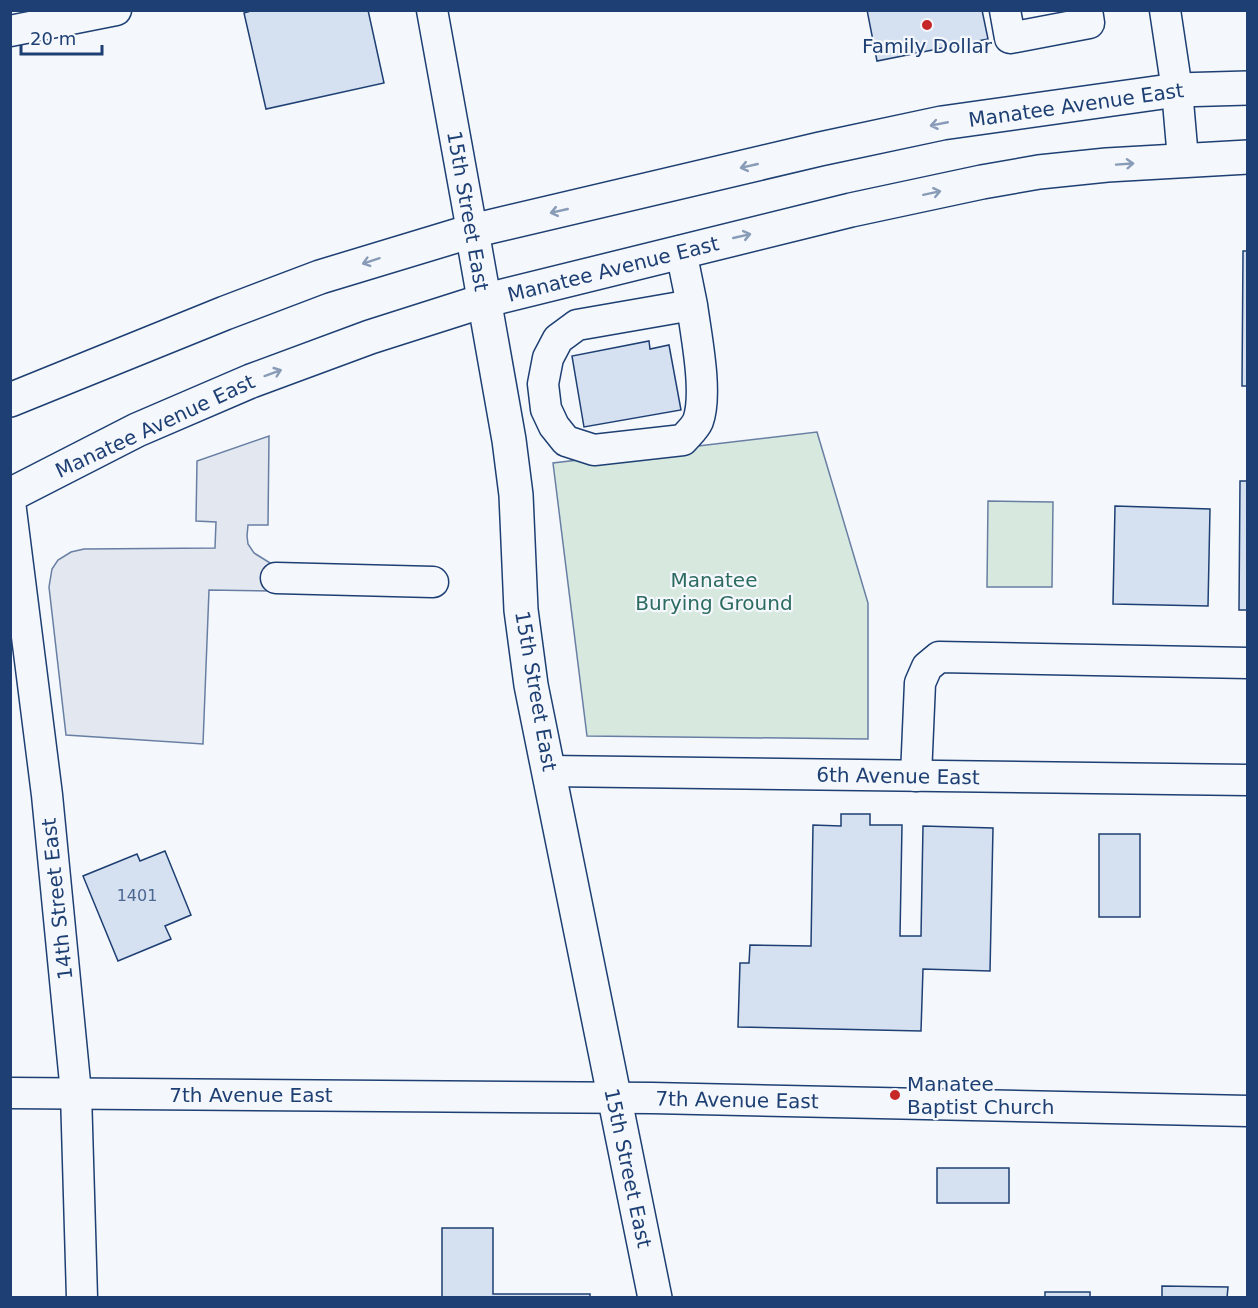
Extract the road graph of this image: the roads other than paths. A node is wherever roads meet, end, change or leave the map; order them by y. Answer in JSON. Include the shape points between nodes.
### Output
{"nodes":[{"id":1,"x":116,"y":10,"type":"edge"},
{"id":2,"x":432,"y":10,"type":"edge"},
{"id":3,"x":1005,"y":10,"type":"edge"},
{"id":4,"x":1087,"y":10,"type":"edge"},
{"id":5,"x":1166,"y":10,"type":"edge"},
{"id":6,"x":10,"y":31,"type":"edge"},
{"id":7,"x":1248,"y":88,"type":"edge"},
{"id":8,"x":1177,"y":90,"type":"junction"},
{"id":9,"x":1248,"y":157,"type":"edge"},
{"id":10,"x":1183,"y":159,"type":"junction"},
{"id":11,"x":472,"y":231,"type":"junction"},
{"id":12,"x":681,"y":251,"type":"junction"},
{"id":13,"x":483,"y":301,"type":"junction"},
{"id":14,"x":692,"y":304,"type":"junction"},
{"id":15,"x":10,"y":400,"type":"edge"},
{"id":16,"x":10,"y":495,"type":"edge"},
{"id":17,"x":10,"y":502,"type":"edge"},
{"id":18,"x":276,"y":578,"type":"dead end"},
{"id":19,"x":433,"y":582,"type":"dead end"},
{"id":20,"x":1248,"y":663,"type":"edge"},
{"id":21,"x":549,"y":771,"type":"junction"},
{"id":22,"x":916,"y":776,"type":"junction"},
{"id":23,"x":1248,"y":780,"type":"edge"},
{"id":24,"x":10,"y":1093,"type":"edge"},
{"id":25,"x":76,"y":1093,"type":"junction"},
{"id":26,"x":614,"y":1097,"type":"junction"},
{"id":27,"x":1248,"y":1111,"type":"edge"},
{"id":28,"x":82,"y":1298,"type":"edge"},
{"id":29,"x":655,"y":1298,"type":"edge"}],
"edges":[{"from":1,"to":6,"type":"street"},
{"from":2,"to":11,"type":"street","name":"15th Street East"},
{"from":3,"to":4,"type":"street","via":[[1010,38],[1089,23]]},
{"from":5,"to":8,"type":"street"},
{"from":7,"to":8,"type":"main road","name":"Manatee Avenue East"},
{"from":8,"to":10,"type":"street"},
{"from":8,"to":11,"type":"main road","name":"Manatee Avenue East","one_way":true,"via":[[942,123]]},
{"from":9,"to":10,"type":"main road","name":"Manatee Avenue East"},
{"from":12,"to":10,"type":"main road","name":"Manatee Avenue East","one_way":true,"via":[[994,180]]},
{"from":11,"to":13,"type":"main road","name":"15th Street East"},
{"from":11,"to":15,"type":"main road","name":"Manatee Avenue East","one_way":true,"via":[[320,277]]},
{"from":12,"to":13,"type":"main road","name":"Manatee Avenue East"},
{"from":12,"to":14,"type":"street"},
{"from":16,"to":13,"type":"main road","name":"Manatee Avenue East","one_way":true,"via":[[137,430],[251,381]]},
{"from":13,"to":21,"type":"main road","name":"15th Street East","via":[[516,495],[523,639]]},
{"from":14,"to":14,"type":"street","via":[[577,325],[558,339],[548,358],[543,384],[546,409],[566,441],[594,450],[683,440],[697,423],[701,398]]},
{"from":17,"to":25,"type":"street","name":"14th Street East","via":[[47,795]]},
{"from":18,"to":19,"type":"street"},
{"from":20,"to":22,"type":"street","via":[[939,657],[927,667],[920,683]]},
{"from":21,"to":22,"type":"street","name":"6th Avenue East"},
{"from":21,"to":26,"type":"main road","name":"15th Street East"},
{"from":22,"to":23,"type":"street","name":"6th Avenue East"},
{"from":24,"to":25,"type":"street","name":"7th Avenue East"},
{"from":25,"to":26,"type":"street","name":"7th Avenue East"},
{"from":25,"to":28,"type":"street","name":"14th Street East"},
{"from":26,"to":27,"type":"street","name":"7th Avenue East"},
{"from":26,"to":29,"type":"main road","name":"15th Street East"}]}
